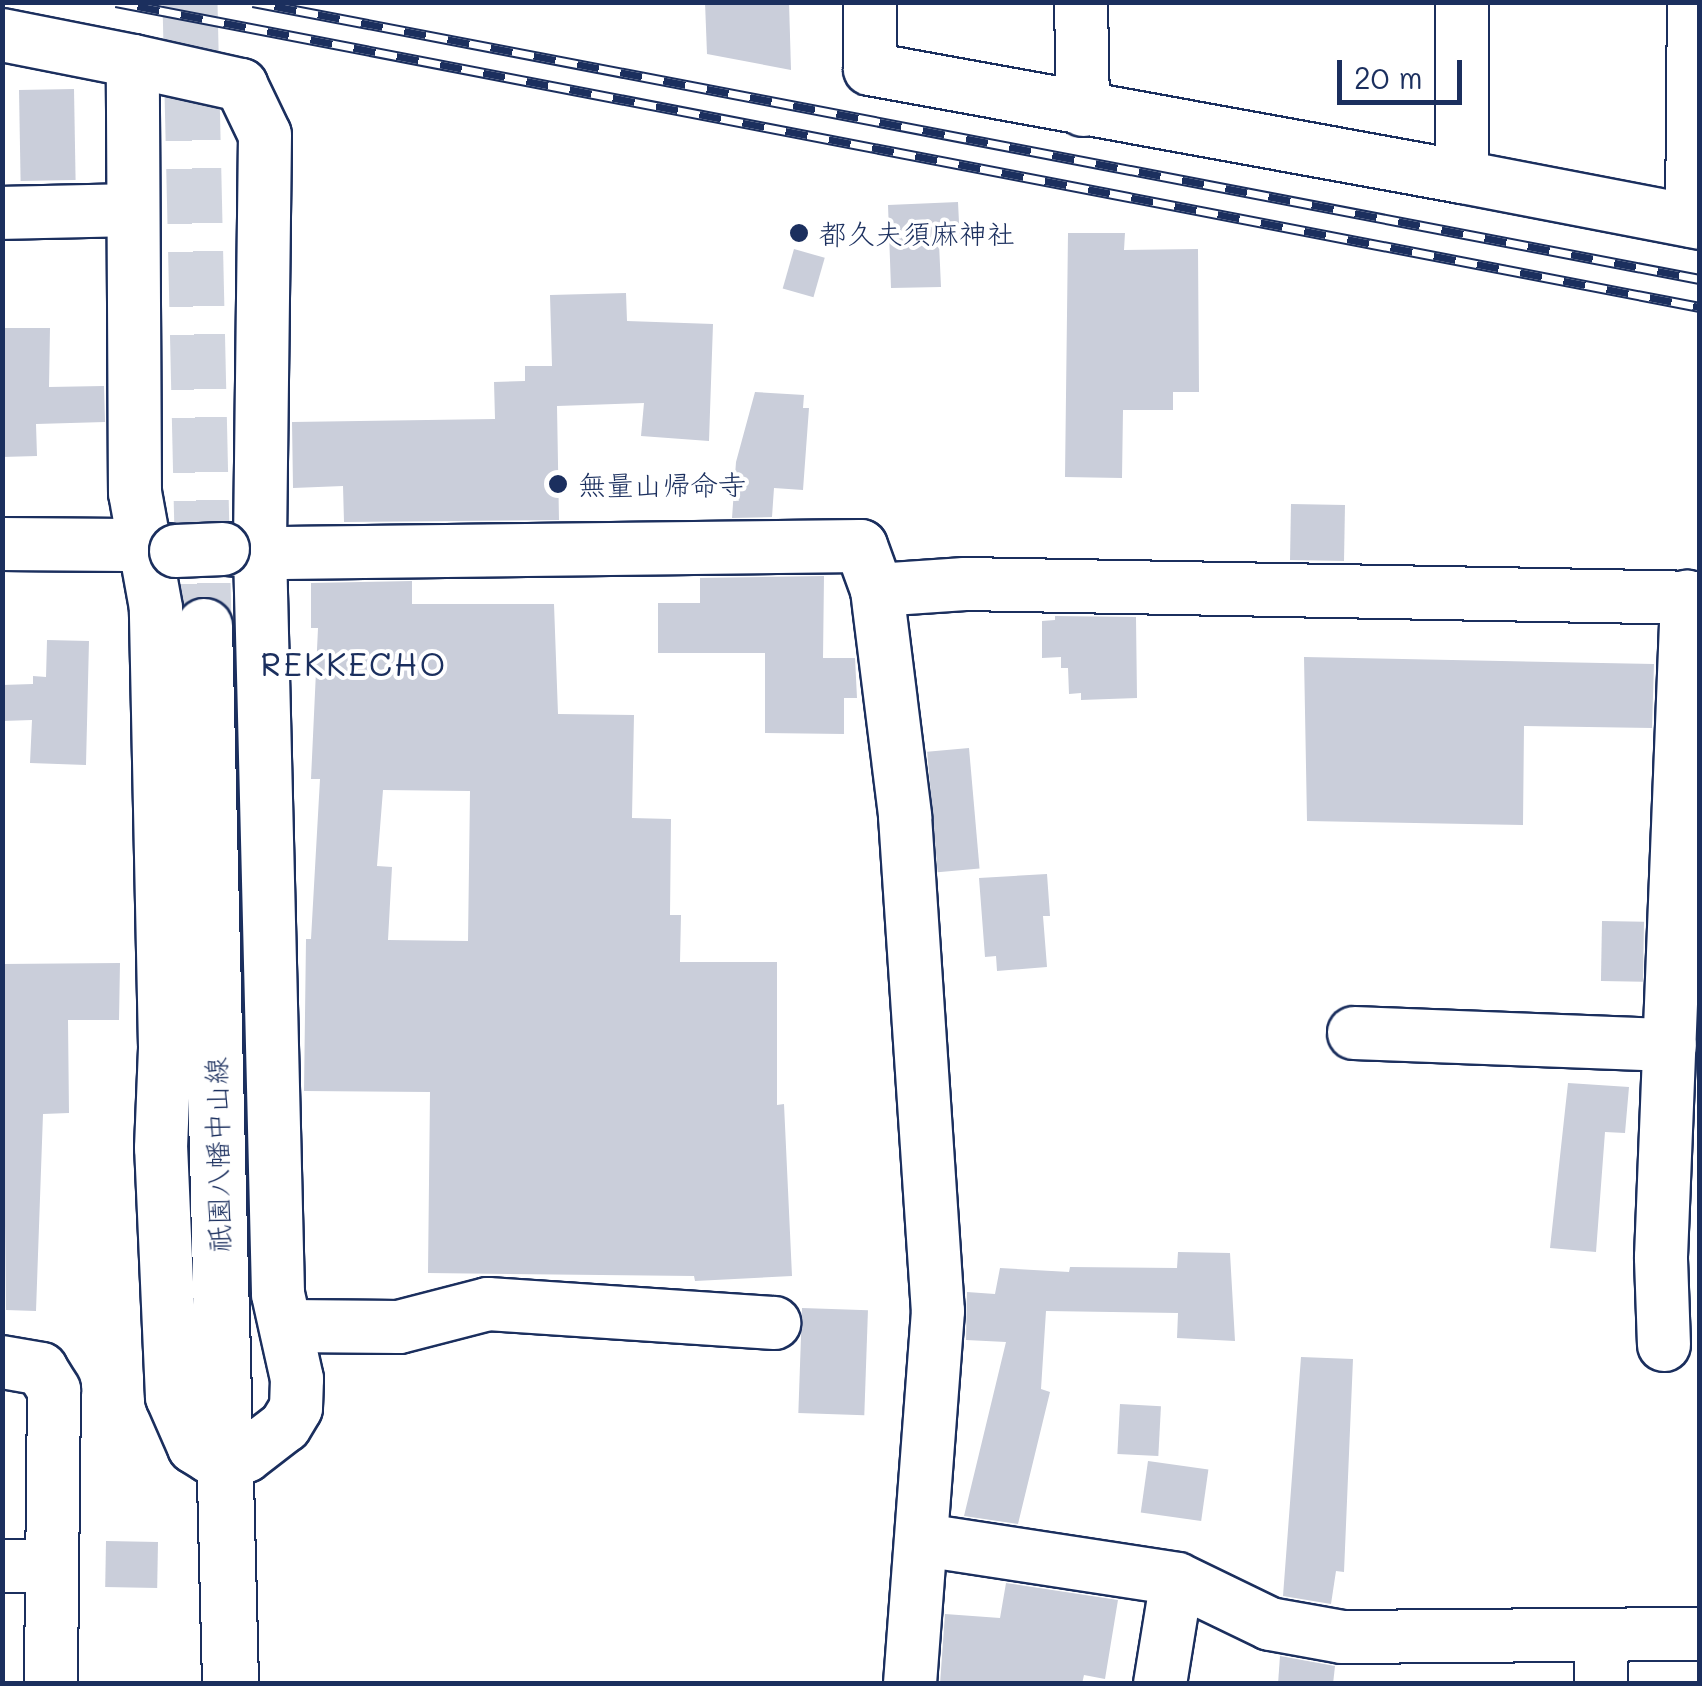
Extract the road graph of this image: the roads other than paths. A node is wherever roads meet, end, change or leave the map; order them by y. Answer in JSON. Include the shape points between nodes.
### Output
{"nodes":[{"id":1,"x":870,"y":2,"type":"edge"},
{"id":2,"x":1081,"y":2,"type":"edge"},
{"id":3,"x":1462,"y":2,"type":"edge"},
{"id":4,"x":1694,"y":2,"type":"edge"},
{"id":5,"x":2,"y":35,"type":"edge"},
{"id":6,"x":133,"y":61,"type":"junction"},
{"id":7,"x":1083,"y":110,"type":"junction"},
{"id":8,"x":1462,"y":177,"type":"junction"},
{"id":9,"x":131,"y":210,"type":"junction"},
{"id":10,"x":2,"y":213,"type":"edge"},
{"id":11,"x":1696,"y":222,"type":"edge"},
{"id":12,"x":2,"y":544,"type":"edge"},
{"id":13,"x":201,"y":550,"type":"junction"},
{"id":14,"x":877,"y":590,"type":"junction"},
{"id":15,"x":1694,"y":597,"type":"edge"},
{"id":16,"x":204,"y":626,"type":"tunnel mouth"},
{"id":17,"x":1691,"y":749,"type":"edge"},
{"id":18,"x":1689,"y":842,"type":"edge"},
{"id":19,"x":1354,"y":1032,"type":"dead end"},
{"id":20,"x":1670,"y":1045,"type":"junction"},
{"id":21,"x":1680,"y":1258,"type":"edge"},
{"id":22,"x":774,"y":1323,"type":"dead end"},
{"id":23,"x":289,"y":1326,"type":"junction"},
{"id":24,"x":1664,"y":1345,"type":"dead end"},
{"id":25,"x":2,"y":1362,"type":"edge"},
{"id":26,"x":224,"y":1459,"type":"junction"},
{"id":27,"x":923,"y":1540,"type":"junction"},
{"id":28,"x":27,"y":1566,"type":"edge"},
{"id":29,"x":1177,"y":1579,"type":"junction"},
{"id":30,"x":1700,"y":1634,"type":"edge"},
{"id":31,"x":1601,"y":1659,"type":"edge"},
{"id":32,"x":52,"y":1684,"type":"edge"},
{"id":33,"x":230,"y":1684,"type":"edge"},
{"id":34,"x":910,"y":1684,"type":"edge"},
{"id":35,"x":1160,"y":1684,"type":"edge"}],
"edges":[{"from":1,"to":7,"type":"street","via":[[870,70]]},
{"from":2,"to":7,"type":"street"},
{"from":3,"to":8,"type":"street"},
{"from":4,"to":11,"type":"street"},
{"from":5,"to":6,"type":"street"},
{"from":6,"to":9,"type":"street"},
{"from":6,"to":13,"type":"street","via":[[241,85],[265,135]]},
{"from":7,"to":8,"type":"street"},
{"from":8,"to":11,"type":"street"},
{"from":9,"to":10,"type":"street"},
{"from":9,"to":13,"type":"street","via":[[135,494]]},
{"from":12,"to":13,"type":"street"},
{"from":13,"to":14,"type":"street","via":[[861,546]]},
{"from":13,"to":23,"type":"street","via":[[278,1294]]},
{"from":13,"to":26,"type":"street","via":[[156,608],[165,1047],[160,1148],[172,1397],[194,1446]]},
{"from":14,"to":15,"type":"street","via":[[965,584]]},
{"from":14,"to":27,"type":"street","via":[[906,816],[938,1311]]},
{"from":15,"to":17,"type":"street"},
{"from":16,"to":26,"type":"main road","name":"祇園八幡中山線"},
{"from":17,"to":18,"type":"street"},
{"from":18,"to":20,"type":"street"},
{"from":19,"to":20,"type":"street"},
{"from":20,"to":21,"type":"street"},
{"from":21,"to":24,"type":"street"},
{"from":22,"to":23,"type":"street","via":[[488,1304],[399,1328]]},
{"from":23,"to":26,"type":"street","via":[[296,1408],[266,1444]]},
{"from":25,"to":28,"type":"street","via":[[41,1369],[54,1390]]},
{"from":26,"to":33,"type":"main road","name":"祇園八幡中山線"},
{"from":27,"to":29,"type":"street"},
{"from":27,"to":34,"type":"street"},
{"from":28,"to":32,"type":"street"},
{"from":29,"to":31,"type":"street","via":[[1270,1624],[1342,1637]]},
{"from":29,"to":35,"type":"street"},
{"from":30,"to":31,"type":"street"}]}
